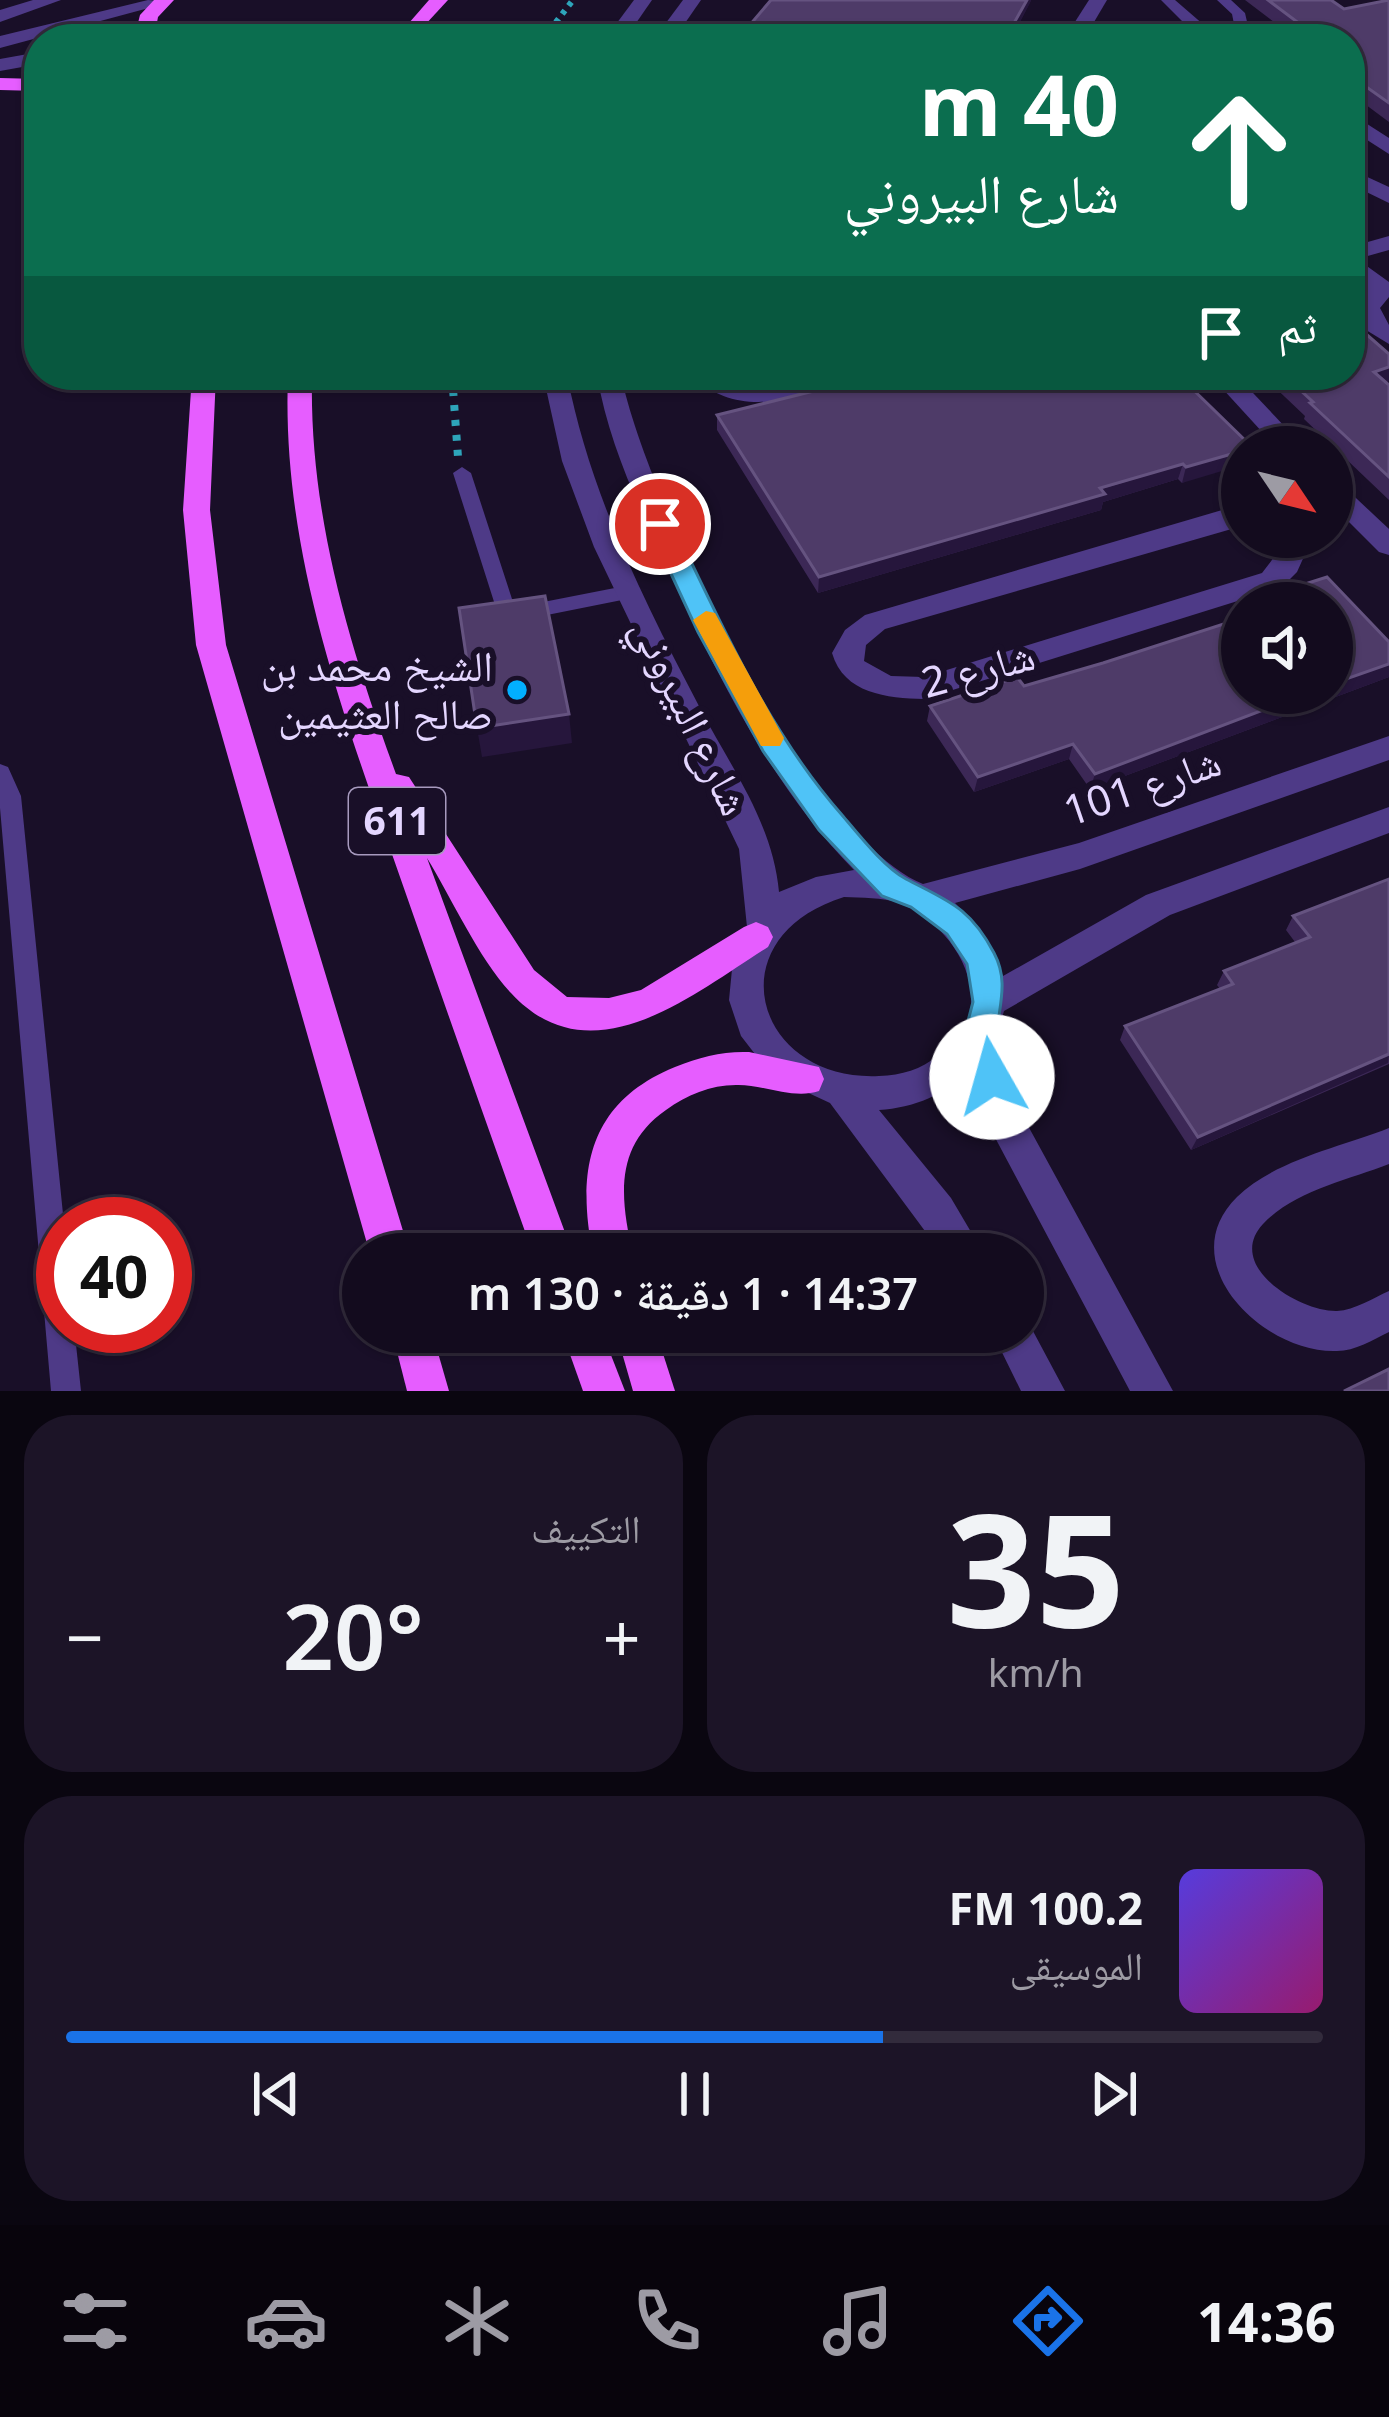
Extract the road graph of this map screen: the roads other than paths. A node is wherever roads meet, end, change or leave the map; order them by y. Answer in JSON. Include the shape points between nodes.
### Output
{"nodes":[{"id":1,"x":52,"y":0,"type":"edge"},
{"id":2,"x":439,"y":0,"type":"edge"},
{"id":3,"x":1168,"y":0,"type":"edge"},
{"id":4,"x":1223,"y":0,"type":"edge"},
{"id":5,"x":164,"y":1,"type":"edge"},
{"id":6,"x":0,"y":16,"type":"edge"},
{"id":7,"x":72,"y":24,"type":"edge"},
{"id":8,"x":415,"y":24,"type":"edge"},
{"id":9,"x":1193,"y":24,"type":"edge"},
{"id":10,"x":1241,"y":24,"type":"edge"},
{"id":11,"x":1386,"y":290,"type":"edge"},
{"id":12,"x":1389,"y":337,"type":"edge"},
{"id":13,"x":203,"y":390,"type":"edge"},
{"id":14,"x":300,"y":390,"type":"edge"},
{"id":15,"x":559,"y":390,"type":"edge"},
{"id":16,"x":613,"y":390,"type":"edge"},
{"id":17,"x":729,"y":390,"type":"edge"},
{"id":18,"x":780,"y":390,"type":"edge"},
{"id":19,"x":1236,"y":390,"type":"edge"},
{"id":20,"x":1271,"y":426,"type":"edge"},
{"id":21,"x":462,"y":473,"type":"road end"},
{"id":22,"x":1221,"y":521,"type":"edge"},
{"id":23,"x":1353,"y":524,"type":"edge"},
{"id":24,"x":1389,"y":545,"type":"edge"},
{"id":25,"x":1290,"y":558,"type":"edge"},
{"id":26,"x":630,"y":592,"type":"junction"},
{"id":27,"x":364,"y":729,"type":"junction"},
{"id":28,"x":1389,"y":748,"type":"edge"},
{"id":29,"x":0,"y":772,"type":"edge"},
{"id":30,"x":1389,"y":820,"type":"edge"},
{"id":31,"x":907,"y":892,"type":"junction"},
{"id":32,"x":760,"y":931,"type":"junction"},
{"id":33,"x":985,"y":1019,"type":"junction"},
{"id":34,"x":806,"y":1079,"type":"junction"},
{"id":35,"x":844,"y":1094,"type":"junction"},
{"id":36,"x":1389,"y":1146,"type":"edge"},
{"id":37,"x":384,"y":1233,"type":"edge"},
{"id":38,"x":545,"y":1233,"type":"edge"},
{"id":39,"x":608,"y":1233,"type":"edge"},
{"id":40,"x":951,"y":1233,"type":"edge"},
{"id":41,"x":1389,"y":1311,"type":"edge"},
{"id":42,"x":418,"y":1353,"type":"edge"},
{"id":43,"x":590,"y":1353,"type":"edge"},
{"id":44,"x":642,"y":1353,"type":"edge"},
{"id":45,"x":1023,"y":1353,"type":"edge"},
{"id":46,"x":67,"y":1391,"type":"edge"},
{"id":47,"x":428,"y":1391,"type":"edge"},
{"id":48,"x":604,"y":1391,"type":"edge"},
{"id":49,"x":654,"y":1391,"type":"edge"},
{"id":50,"x":1044,"y":1391,"type":"edge"},
{"id":51,"x":1152,"y":1391,"type":"edge"}],
"edges":[{"from":1,"to":6,"type":"street"},
{"from":2,"to":8,"type":"main road"},
{"from":3,"to":9,"type":"lane"},
{"from":4,"to":10,"type":"lane"},
{"from":5,"to":7,"type":"street"},
{"from":11,"to":12,"type":"street","via":[[1368,308]]},
{"from":13,"to":37,"type":"main road","via":[[193,494],[211,645]]},
{"from":14,"to":27,"type":"main road","number":"611","via":[[316,558]]},
{"from":15,"to":26,"type":"street","name":"شارع البيروني","via":[[582,476]]},
{"from":16,"to":31,"type":"street","name":"شارع البيروني","via":[[660,524],[773,744],[830,822]]},
{"from":17,"to":18,"type":"street"},
{"from":19,"to":20,"type":"street"},
{"from":21,"to":26,"type":"lane","via":[[503,603],[512,610]]},
{"from":22,"to":25,"type":"street","name":"شارع 2","via":[[875,622],[855,638],[851,667],[886,687],[924,688],[1272,580]]},
{"from":23,"to":24,"type":"street"},
{"from":26,"to":32,"type":"street","name":"شارع البيروني","via":[[749,834],[760,868]]},
{"from":27,"to":32,"type":"main road","via":[[485,929],[522,981],[560,1013],[609,1014],[650,1003]]},
{"from":27,"to":38,"type":"main road","number":"611"},
{"from":28,"to":31,"type":"street","name":"شارع 101","via":[[1079,856]]},
{"from":29,"to":46,"type":"lane","via":[[10,796]]},
{"from":30,"to":33,"type":"street","via":[[1158,905]]},
{"from":31,"to":32,"type":"street","via":[[844,884],[799,897]]},
{"from":31,"to":33,"type":"street","via":[[958,924],[982,960]]},
{"from":32,"to":34,"type":"street","via":[[745,974],[749,1013],[770,1050]]},
{"from":33,"to":35,"type":"street","via":[[958,1066],[927,1087]]},
{"from":33,"to":51,"type":"street","via":[[1004,1118]]},
{"from":34,"to":35,"type":"street"},
{"from":34,"to":39,"type":"main road","via":[[740,1068],[712,1072],[633,1108],[608,1148]]},
{"from":35,"to":40,"type":"street"},
{"from":36,"to":41,"type":"street","via":[[1267,1197],[1232,1241],[1244,1284],[1286,1318],[1336,1331]]},
{"from":42,"to":47,"type":"main road"},
{"from":43,"to":48,"type":"main road"},
{"from":44,"to":49,"type":"main road"},
{"from":45,"to":50,"type":"street"}]}
